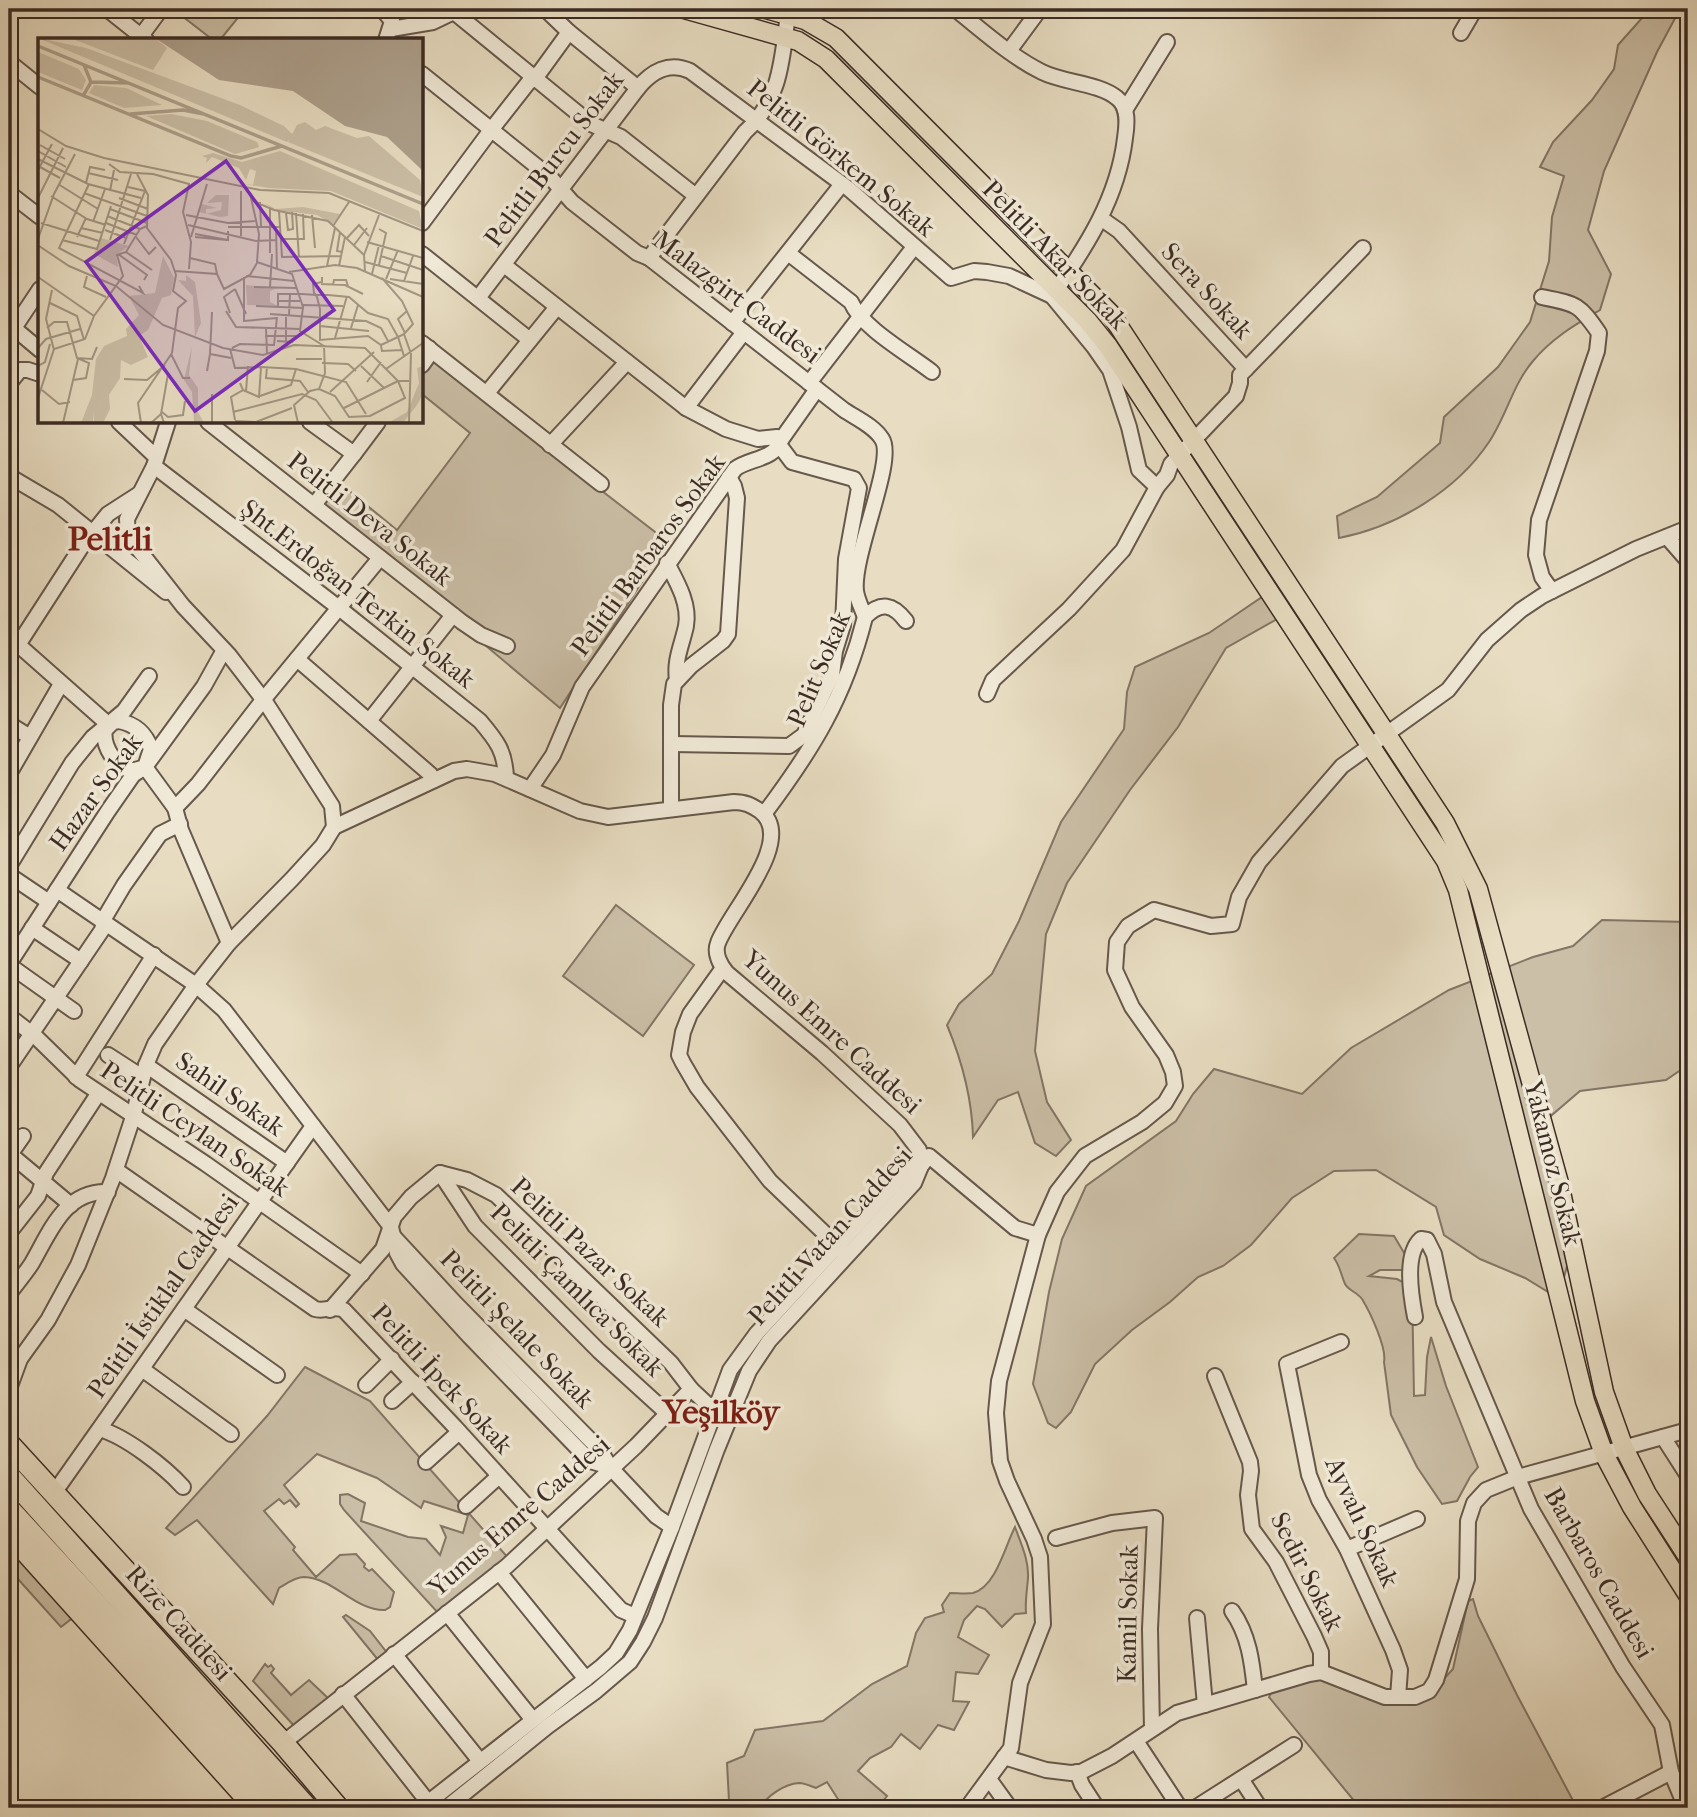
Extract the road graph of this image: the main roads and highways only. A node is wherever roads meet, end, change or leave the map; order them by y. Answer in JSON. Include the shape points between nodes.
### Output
{"nodes":[{"id":1,"x":684,"y":9,"type":"edge"},
{"id":2,"x":766,"y":9,"type":"edge"},
{"id":3,"x":1386,"y":733,"type":"joint"},
{"id":4,"x":1369,"y":744,"type":"joint"},
{"id":5,"x":9,"y":1444,"type":"edge"},
{"id":6,"x":9,"y":1476,"type":"edge"},
{"id":7,"x":9,"y":1509,"type":"edge"},
{"id":8,"x":9,"y":1533,"type":"edge"},
{"id":9,"x":1688,"y":1557,"type":"edge"},
{"id":10,"x":1688,"y":1595,"type":"edge"},
{"id":11,"x":129,"y":1625,"type":"junction"},
{"id":12,"x":256,"y":1808,"type":"edge"},
{"id":13,"x":283,"y":1808,"type":"edge"},
{"id":14,"x":307,"y":1808,"type":"edge"},
{"id":15,"x":338,"y":1808,"type":"edge"}],
"edges":[{"from":1,"to":4,"type":"main road","name":"Pelitli Akar Sokak","via":[[798,41],[826,59],[1055,293],[1087,320]]},
{"from":2,"to":3,"type":"main road","name":"Pelitli Akar Sokak","via":[[805,20],[836,38],[1111,313]]},
{"from":3,"to":9,"type":"main road","name":"Yakamoz Sokak","via":[[1446,823],[1478,889],[1559,1183],[1604,1392],[1623,1448]]},
{"from":4,"to":10,"type":"main road","name":"Yakamoz Sokak","via":[[1453,876],[1585,1401],[1604,1454],[1632,1507]]},
{"from":5,"to":15,"type":"highway"},
{"from":6,"to":11,"type":"highway","name":"Rize Caddesi"},
{"from":7,"to":11,"type":"highway","name":"Rize Caddesi"},
{"from":8,"to":12,"type":"highway"},
{"from":11,"to":13,"type":"highway","name":"Rize Caddesi"},
{"from":11,"to":14,"type":"highway","name":"Rize Caddesi"}]}
